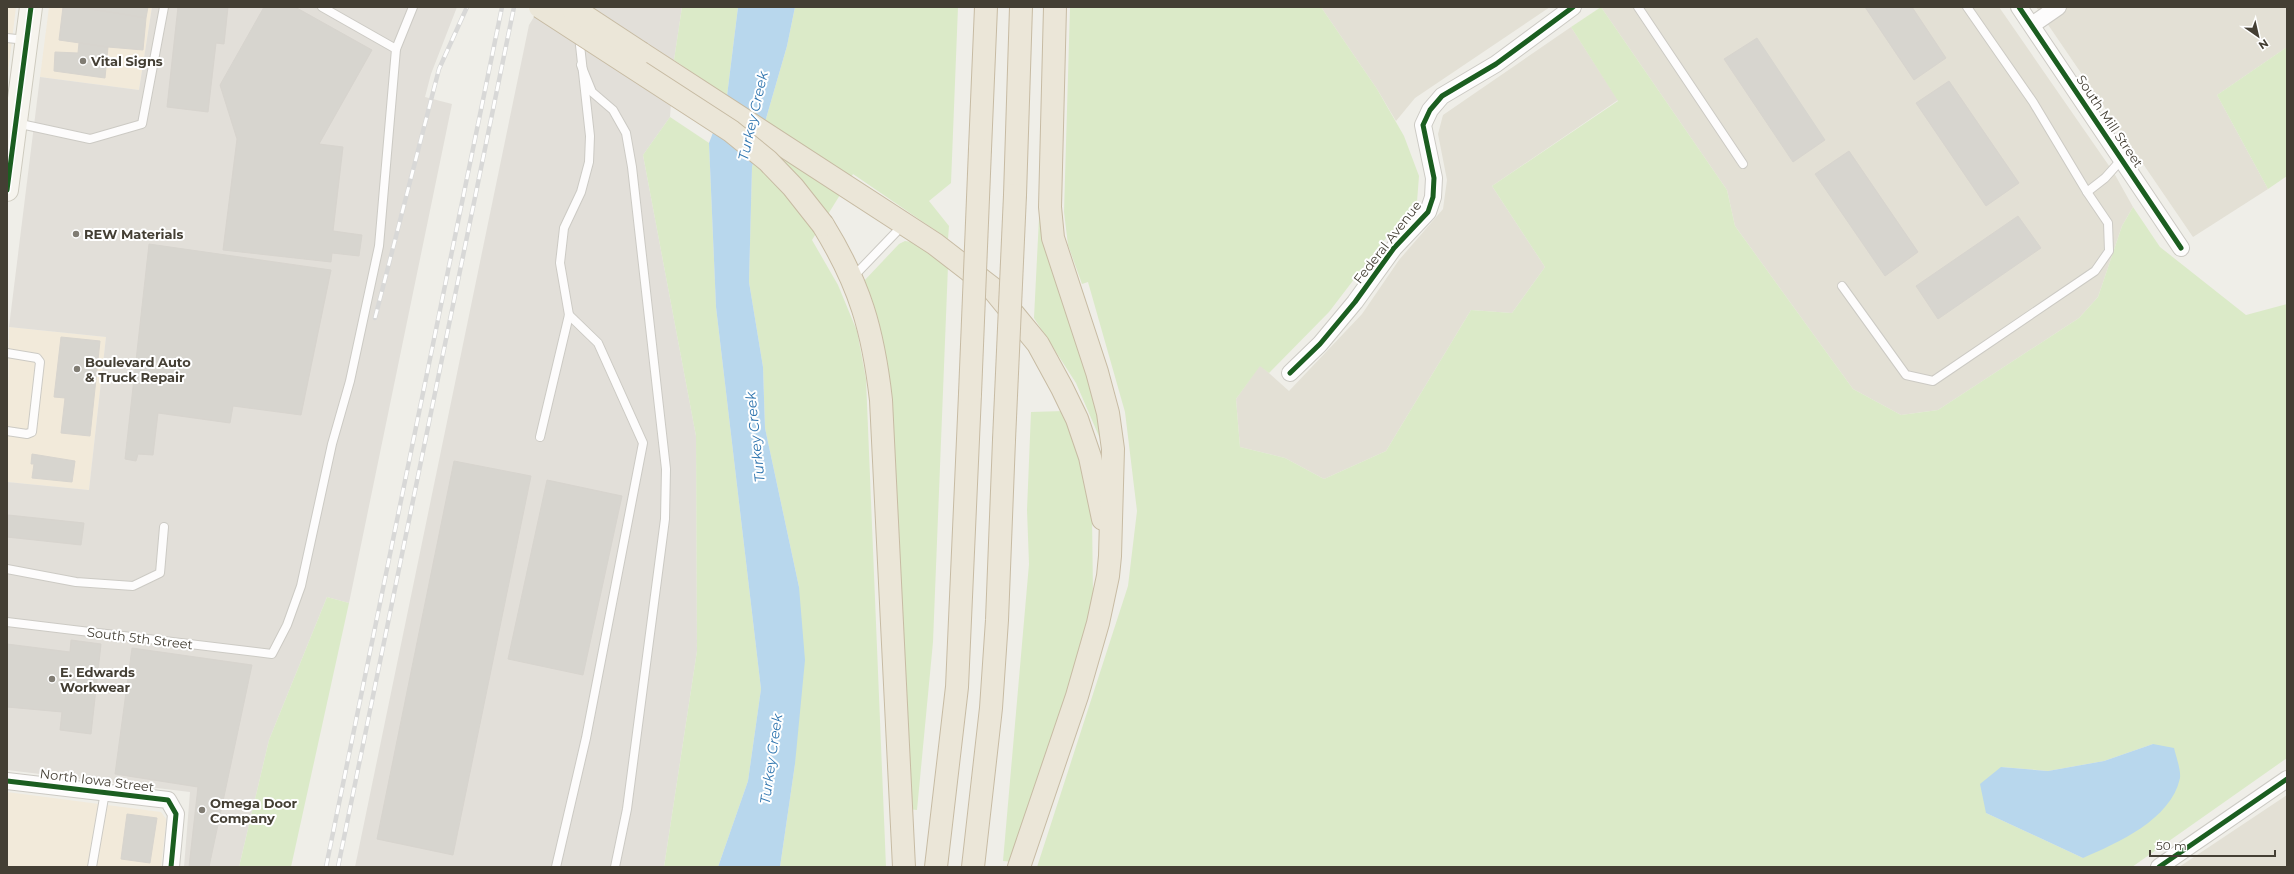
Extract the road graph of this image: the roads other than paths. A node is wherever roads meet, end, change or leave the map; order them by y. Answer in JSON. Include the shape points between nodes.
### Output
{"nodes":[{"id":1,"x":31,"y":7,"type":"edge"},
{"id":2,"x":164,"y":7,"type":"edge"},
{"id":3,"x":322,"y":7,"type":"edge"},
{"id":4,"x":413,"y":7,"type":"edge"},
{"id":5,"x":540,"y":7,"type":"edge"},
{"id":6,"x":571,"y":7,"type":"edge"},
{"id":7,"x":577,"y":7,"type":"edge"},
{"id":8,"x":986,"y":7,"type":"edge"},
{"id":9,"x":1021,"y":7,"type":"edge"},
{"id":10,"x":1056,"y":7,"type":"edge"},
{"id":11,"x":1573,"y":7,"type":"edge"},
{"id":12,"x":1638,"y":7,"type":"edge"},
{"id":13,"x":1967,"y":7,"type":"edge"},
{"id":14,"x":2019,"y":7,"type":"edge"},
{"id":15,"x":2058,"y":7,"type":"edge"},
{"id":16,"x":2032,"y":25,"type":"junction"},
{"id":17,"x":17,"y":39,"type":"edge"},
{"id":18,"x":396,"y":48,"type":"junction"},
{"id":19,"x":581,"y":65,"type":"junction"},
{"id":20,"x":15,"y":122,"type":"junction"},
{"id":21,"x":2122,"y":159,"type":"junction"},
{"id":22,"x":1743,"y":164,"type":"dead end"},
{"id":23,"x":7,"y":190,"type":"edge"},
{"id":24,"x":2087,"y":192,"type":"junction"},
{"id":25,"x":904,"y":224,"type":"junction"},
{"id":26,"x":2181,"y":248,"type":"dead end"},
{"id":27,"x":852,"y":278,"type":"junction"},
{"id":28,"x":1842,"y":286,"type":"dead end"},
{"id":29,"x":569,"y":315,"type":"junction"},
{"id":30,"x":7,"y":353,"type":"edge"},
{"id":31,"x":1290,"y":373,"type":"dead end"},
{"id":32,"x":7,"y":431,"type":"edge"},
{"id":33,"x":540,"y":437,"type":"dead end"},
{"id":34,"x":164,"y":526,"type":"dead end"},
{"id":35,"x":1110,"y":556,"type":"junction"},
{"id":36,"x":7,"y":569,"type":"edge"},
{"id":37,"x":7,"y":622,"type":"edge"},
{"id":38,"x":2287,"y":779,"type":"edge"},
{"id":39,"x":7,"y":781,"type":"edge"},
{"id":40,"x":105,"y":792,"type":"junction"},
{"id":41,"x":92,"y":867,"type":"edge"},
{"id":42,"x":171,"y":867,"type":"edge"},
{"id":43,"x":556,"y":867,"type":"edge"},
{"id":44,"x":615,"y":867,"type":"edge"},
{"id":45,"x":904,"y":867,"type":"edge"},
{"id":46,"x":936,"y":867,"type":"edge"},
{"id":47,"x":973,"y":867,"type":"edge"},
{"id":48,"x":1019,"y":867,"type":"edge"},
{"id":49,"x":2159,"y":867,"type":"edge"}],
"edges":[{"from":1,"to":17,"type":"main road"},
{"from":2,"to":20,"type":"lane","via":[[142,124],[90,139]]},
{"from":3,"to":18,"type":"lane"},
{"from":4,"to":18,"type":"lane"},
{"from":5,"to":27,"type":"highway","bridge":true,"via":[[731,131],[768,161],[793,186],[824,225]]},
{"from":6,"to":25,"type":"highway","bridge":true},
{"from":7,"to":19,"type":"lane"},
{"from":8,"to":46,"type":"highway","bridge":true,"via":[[957,687]]},
{"from":9,"to":47,"type":"highway","bridge":true,"via":[[997,620],[991,708]]},
{"from":10,"to":35,"type":"highway","via":[[1050,206],[1053,238],[1108,413],[1113,449]]},
{"from":11,"to":31,"type":"street","name":"Federal Avenue","via":[[1496,64],[1442,96],[1430,110],[1423,125],[1434,178],[1433,197],[1428,212],[1394,248],[1355,302],[1320,344]]},
{"from":12,"to":22,"type":"lane"},
{"from":13,"to":24,"type":"lane","via":[[2032,102]]},
{"from":14,"to":16,"type":"street","name":"South Mill Street"},
{"from":15,"to":16,"type":"street"},
{"from":16,"to":21,"type":"street","name":"South Mill Street"},
{"from":17,"to":20,"type":"main road"},
{"from":18,"to":37,"type":"lane","name":"South 5th Street","via":[[379,246],[350,381],[309,540],[301,586],[287,625],[272,654]]},
{"from":19,"to":29,"type":"lane","via":[[590,136],[589,162],[581,192],[564,228],[560,263]]},
{"from":19,"to":44,"type":"lane","via":[[592,92],[613,110],[626,133],[666,469],[665,519],[627,809]]},
{"from":20,"to":23,"type":"main road"},
{"from":21,"to":24,"type":"lane","via":[[2105,178]]},
{"from":21,"to":26,"type":"street","name":"South Mill Street"},
{"from":24,"to":28,"type":"lane","via":[[2108,223],[2109,251],[2095,271],[1933,381],[1906,374]]},
{"from":25,"to":27,"type":"lane"},
{"from":25,"to":35,"type":"highway","via":[[953,256],[992,288],[1038,344],[1077,419],[1090,457]]},
{"from":27,"to":45,"type":"highway","via":[[871,333],[881,400]]},
{"from":29,"to":33,"type":"lane"},
{"from":29,"to":43,"type":"lane","via":[[598,343],[643,443],[586,738]]},
{"from":30,"to":32,"type":"lane","via":[[37,358],[40,362],[32,432],[27,434]]},
{"from":34,"to":36,"type":"lane","via":[[160,573],[134,586],[76,582]]},
{"from":35,"to":48,"type":"highway","via":[[1098,623],[1077,696]]},
{"from":38,"to":49,"type":"street"},
{"from":39,"to":40,"type":"street","name":"North Iowa Street"},
{"from":40,"to":41,"type":"lane"},
{"from":40,"to":42,"type":"street","name":"North Iowa Street","via":[[168,800],[176,814]]}]}
